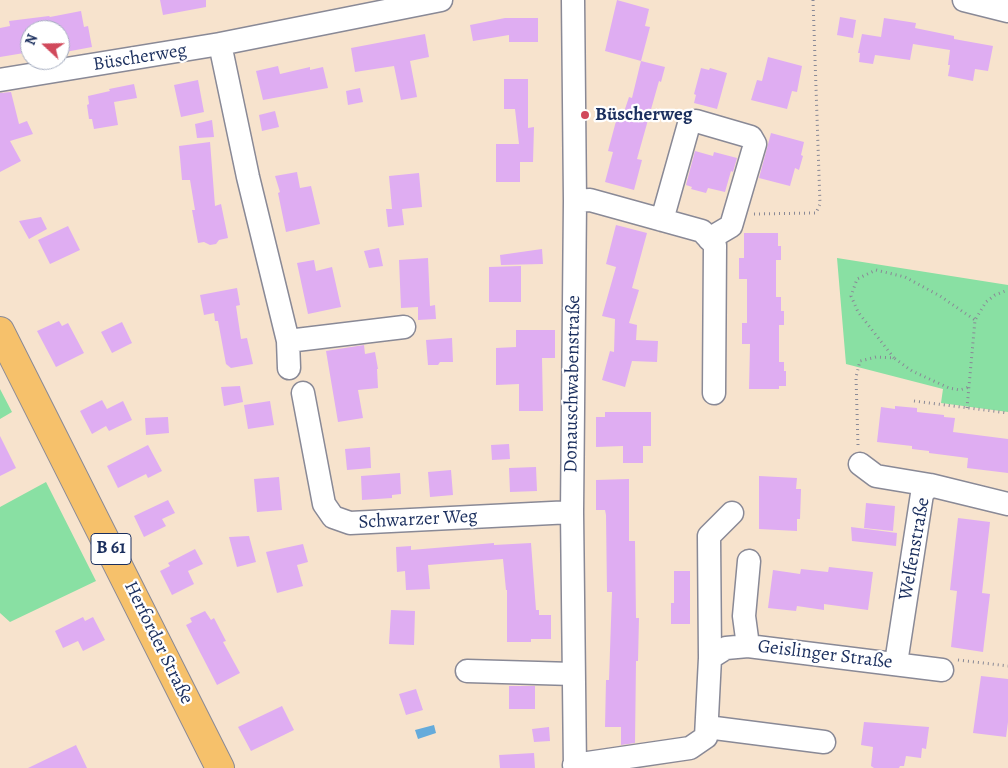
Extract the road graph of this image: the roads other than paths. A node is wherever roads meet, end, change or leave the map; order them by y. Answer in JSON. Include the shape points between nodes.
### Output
{"nodes":[{"id":1,"x":441,"y":0,"type":"edge"},
{"id":2,"x":573,"y":0,"type":"edge"},
{"id":3,"x":964,"y":0,"type":"edge"},
{"id":4,"x":1008,"y":11,"type":"edge"},
{"id":5,"x":220,"y":44,"type":"junction"},
{"id":6,"x":0,"y":80,"type":"edge"},
{"id":7,"x":575,"y":201,"type":"junction"},
{"id":8,"x":662,"y":220,"type":"junction"},
{"id":9,"x":709,"y":239,"type":"junction"},
{"id":10,"x":404,"y":327,"type":"dead end"},
{"id":11,"x":0,"y":331,"type":"edge"},
{"id":12,"x":288,"y":341,"type":"junction"},
{"id":13,"x":289,"y":368,"type":"dead end"},
{"id":14,"x":303,"y":393,"type":"dead end"},
{"id":15,"x":714,"y":393,"type":"dead end"},
{"id":16,"x":860,"y":464,"type":"road end"},
{"id":17,"x":930,"y":485,"type":"junction"},
{"id":18,"x":1008,"y":504,"type":"edge"},
{"id":19,"x":572,"y":512,"type":"junction"},
{"id":20,"x":732,"y":513,"type":"dead end"},
{"id":21,"x":749,"y":561,"type":"dead end"},
{"id":22,"x":748,"y":646,"type":"junction"},
{"id":23,"x":710,"y":658,"type":"junction"},
{"id":24,"x":896,"y":663,"type":"junction"},
{"id":25,"x":942,"y":670,"type":"road end"},
{"id":26,"x":467,"y":671,"type":"dead end"},
{"id":27,"x":573,"y":674,"type":"junction"},
{"id":28,"x":707,"y":727,"type":"junction"},
{"id":29,"x":824,"y":742,"type":"dead end"},
{"id":30,"x":574,"y":767,"type":"edge"},
{"id":31,"x":220,"y":768,"type":"edge"}],
"edges":[{"from":1,"to":5,"type":"street","name":"Büscherweg"},
{"from":2,"to":7,"type":"street","name":"Donauschwabenstraße"},
{"from":3,"to":4,"type":"street"},
{"from":5,"to":6,"type":"street","name":"Büscherweg"},
{"from":5,"to":12,"type":"street"},
{"from":7,"to":8,"type":"street","via":[[590,200]]},
{"from":7,"to":19,"type":"street","name":"Donauschwabenstraße"},
{"from":8,"to":9,"type":"street","via":[[702,231]]},
{"from":8,"to":9,"type":"street","via":[[689,124],[696,121],[751,137],[755,144],[731,226]]},
{"from":9,"to":15,"type":"street","via":[[715,245]]},
{"from":10,"to":12,"type":"street"},
{"from":11,"to":31,"type":"main road","name":"Herforder Straße","number":"B 61"},
{"from":12,"to":13,"type":"street"},
{"from":14,"to":19,"type":"street","name":"Schwarzer Weg","via":[[324,504],[333,517],[350,524]]},
{"from":16,"to":17,"type":"street","via":[[876,476]]},
{"from":17,"to":18,"type":"street","name":"Welfenstraße"},
{"from":17,"to":24,"type":"street","name":"Welfenstraße","via":[[922,494]]},
{"from":19,"to":27,"type":"street","name":"Donauschwabenstraße"},
{"from":20,"to":23,"type":"street","via":[[709,536]]},
{"from":21,"to":22,"type":"street","via":[[744,616]]},
{"from":22,"to":23,"type":"street","name":"Geislinger Straße","via":[[726,648]]},
{"from":22,"to":24,"type":"street","name":"Geislinger Straße"},
{"from":23,"to":28,"type":"street"},
{"from":24,"to":25,"type":"street","name":"Geislinger Straße"},
{"from":26,"to":27,"type":"street"},
{"from":27,"to":30,"type":"street","name":"Donauschwabenstraße"},
{"from":28,"to":29,"type":"street"},
{"from":28,"to":30,"type":"street","via":[[706,737],[690,748]]}]}
